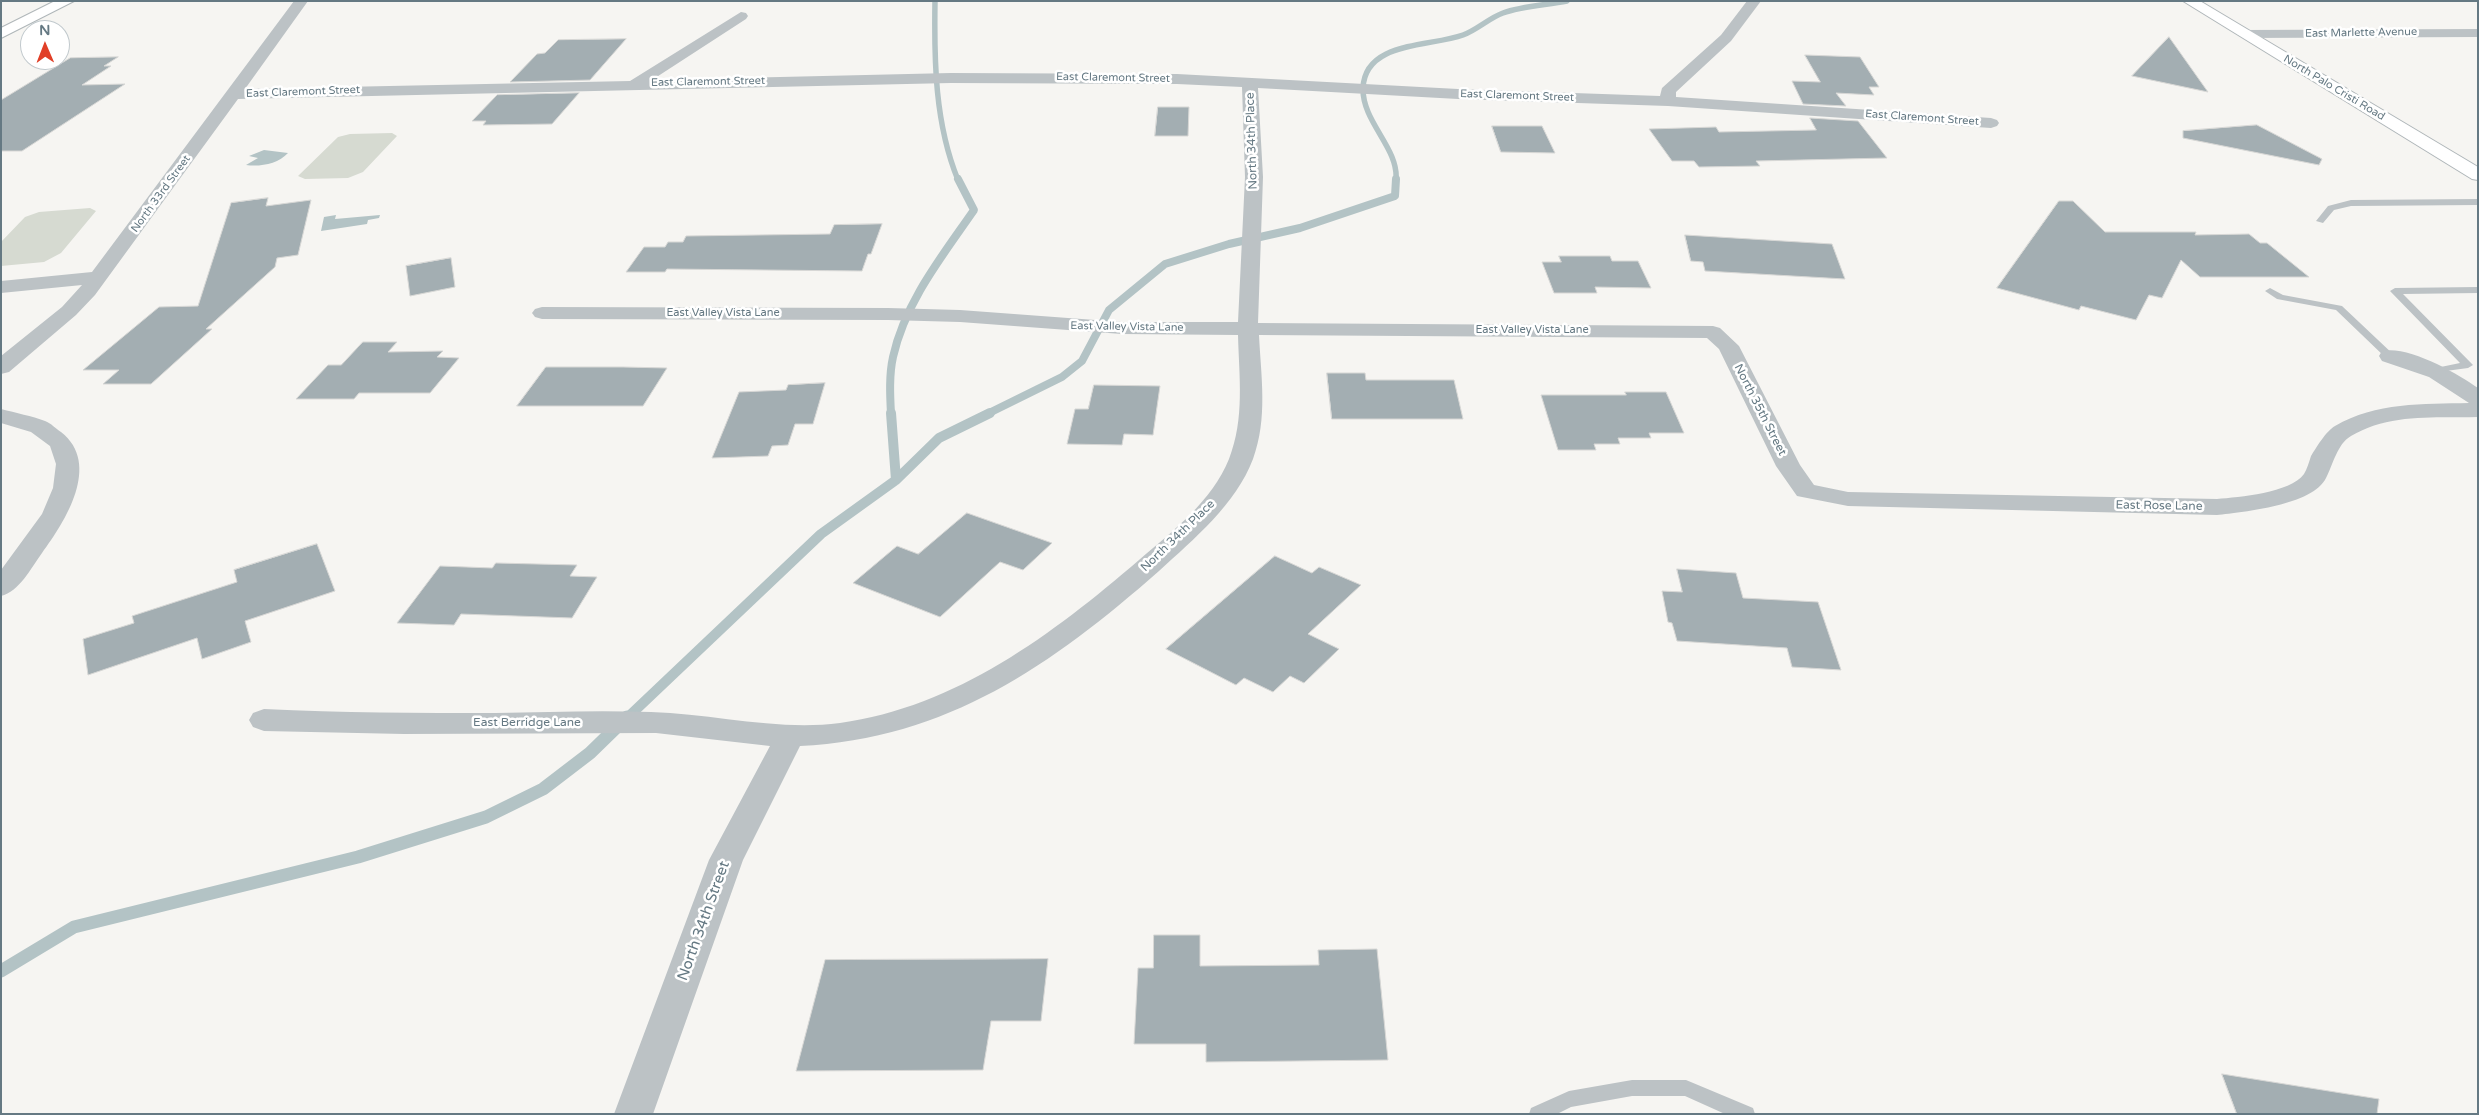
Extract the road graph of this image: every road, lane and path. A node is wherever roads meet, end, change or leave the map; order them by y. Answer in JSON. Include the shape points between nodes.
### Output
{"nodes":[{"id":1,"x":67,"y":1,"type":"edge"},
{"id":2,"x":301,"y":1,"type":"edge"},
{"id":3,"x":1754,"y":1,"type":"edge"},
{"id":4,"x":2190,"y":1,"type":"edge"},
{"id":5,"x":741,"y":16,"type":"dead end"},
{"id":6,"x":2478,"y":33,"type":"edge"},
{"id":7,"x":1,"y":34,"type":"edge"},
{"id":8,"x":2244,"y":34,"type":"junction"},
{"id":9,"x":1250,"y":82,"type":"junction"},
{"id":10,"x":634,"y":84,"type":"junction"},
{"id":11,"x":233,"y":94,"type":"junction"},
{"id":12,"x":1668,"y":101,"type":"junction"},
{"id":13,"x":1991,"y":123,"type":"dead end"},
{"id":14,"x":2478,"y":174,"type":"edge"},
{"id":15,"x":2478,"y":202,"type":"edge"},
{"id":16,"x":2320,"y":221,"type":"dead end"},
{"id":17,"x":97,"y":278,"type":"junction"},
{"id":18,"x":1,"y":287,"type":"edge"},
{"id":19,"x":2478,"y":290,"type":"edge"},
{"id":20,"x":2270,"y":291,"type":"dead end"},
{"id":21,"x":542,"y":313,"type":"dead end"},
{"id":22,"x":1248,"y":328,"type":"junction"},
{"id":23,"x":1714,"y":332,"type":"joint"},
{"id":24,"x":2390,"y":356,"type":"joint"},
{"id":25,"x":1,"y":367,"type":"edge"},
{"id":26,"x":2435,"y":371,"type":"junction"},
{"id":27,"x":2478,"y":399,"type":"edge"},
{"id":28,"x":2478,"y":410,"type":"edge"},
{"id":29,"x":1,"y":416,"type":"edge"},
{"id":30,"x":1806,"y":490,"type":"joint"},
{"id":31,"x":1,"y":588,"type":"edge"},
{"id":32,"x":264,"y":720,"type":"dead end"},
{"id":33,"x":790,"y":736,"type":"junction"},
{"id":34,"x":633,"y":1114,"type":"edge"},
{"id":35,"x":1538,"y":1114,"type":"edge"},
{"id":36,"x":1746,"y":1114,"type":"edge"}],
"edges":[{"from":1,"to":7,"type":"street"},
{"from":2,"to":11,"type":"street","name":"North 33rd Street"},
{"from":3,"to":12,"type":"street","via":[[1748,13],[1715,50],[1668,91]]},
{"from":4,"to":8,"type":"street","name":"North Palo Cristi Road"},
{"from":5,"to":10,"type":"street"},
{"from":6,"to":8,"type":"street","name":"East Marlette Avenue"},
{"from":8,"to":14,"type":"street","name":"North Palo Cristi Road"},
{"from":9,"to":10,"type":"street","name":"East Claremont Street","via":[[1082,77]]},
{"from":9,"to":12,"type":"street","name":"East Claremont Street","via":[[1458,94]]},
{"from":9,"to":22,"type":"street","name":"North 34th Place","via":[[1254,180]]},
{"from":10,"to":11,"type":"street","name":"East Claremont Street"},
{"from":11,"to":17,"type":"street","name":"North 33rd Street"},
{"from":12,"to":13,"type":"street","name":"East Claremont Street"},
{"from":15,"to":16,"type":"lane","via":[[2351,203],[2331,208]]},
{"from":17,"to":18,"type":"street"},
{"from":17,"to":25,"type":"street","name":"North 33rd Street","via":[[69,311]]},
{"from":19,"to":26,"type":"lane","via":[[2395,291],[2468,365]]},
{"from":20,"to":24,"type":"lane","via":[[2280,297],[2339,308]]},
{"from":21,"to":22,"type":"street","name":"East Valley Vista Lane","via":[[898,314],[1122,328]]},
{"from":22,"to":23,"type":"street","name":"East Valley Vista Lane"},
{"from":22,"to":33,"type":"street","name":"North 34th Place","via":[[1251,406],[1247,440],[1234,472],[1210,507],[1126,586],[1018,666],[961,698],[898,721],[849,734]]},
{"from":23,"to":30,"type":"street","name":"North 35th Street","via":[[1728,346],[1788,466]]},
{"from":24,"to":26,"type":"street","via":[[2422,364]]},
{"from":26,"to":27,"type":"street","via":[[2457,382]]},
{"from":28,"to":30,"type":"street","name":"East Rose Lane","via":[[2396,412],[2368,420],[2342,432],[2324,455],[2314,478],[2294,491],[2262,502],[2217,507],[1848,499]]},
{"from":29,"to":31,"type":"street","via":[[43,428],[63,445],[70,471],[60,508],[33,550]]},
{"from":32,"to":33,"type":"street","name":"East Berridge Lane","via":[[350,724],[658,722]]},
{"from":33,"to":34,"type":"street","name":"North 34th Street","via":[[726,860]]},
{"from":35,"to":36,"type":"lane","via":[[1569,1099],[1632,1088],[1686,1088]]}]}
